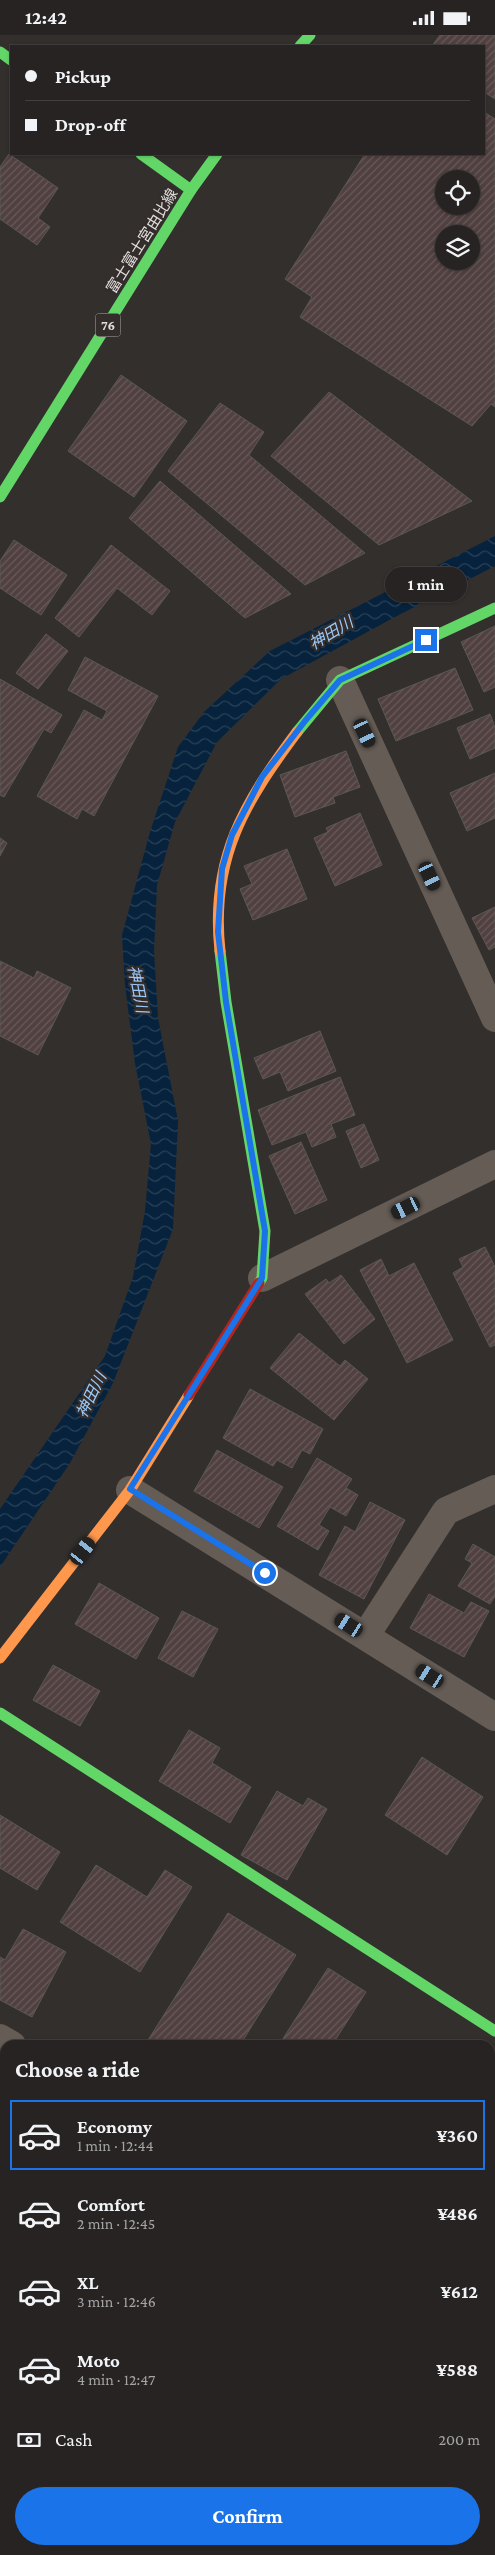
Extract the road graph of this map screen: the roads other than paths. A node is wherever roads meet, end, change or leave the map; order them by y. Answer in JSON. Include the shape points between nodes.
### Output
{"nodes":[{"id":1,"x":310,"y":35,"type":"edge"},
{"id":2,"x":301,"y":45,"type":"edge"},
{"id":3,"x":0,"y":51,"type":"edge"},
{"id":4,"x":10,"y":59,"type":"edge"},
{"id":5,"x":142,"y":155,"type":"edge"},
{"id":6,"x":216,"y":155,"type":"edge"},
{"id":7,"x":192,"y":190,"type":"junction"},
{"id":8,"x":2,"y":492,"type":"edge"},
{"id":9,"x":495,"y":608,"type":"edge"},
{"id":10,"x":340,"y":680,"type":"junction"},
{"id":11,"x":495,"y":1018,"type":"edge"},
{"id":12,"x":495,"y":1164,"type":"edge"},
{"id":13,"x":262,"y":1278,"type":"junction"},
{"id":14,"x":130,"y":1489,"type":"junction"},
{"id":15,"x":495,"y":1489,"type":"edge"},
{"id":16,"x":366,"y":1635,"type":"junction"},
{"id":17,"x":0,"y":1658,"type":"edge"},
{"id":18,"x":0,"y":1713,"type":"edge"},
{"id":19,"x":495,"y":1717,"type":"edge"},
{"id":20,"x":495,"y":2031,"type":"edge"}],
"edges":[{"from":1,"to":2,"type":"street"},
{"from":3,"to":4,"type":"street"},
{"from":5,"to":7,"type":"street"},
{"from":6,"to":7,"type":"street","name":"富士富士宮由比線","number":"76"},
{"from":7,"to":8,"type":"street","name":"富士富士宮由比線","number":"76"},
{"from":9,"to":10,"type":"street"},
{"from":10,"to":11,"type":"street"},
{"from":10,"to":13,"type":"street","via":[[262,777],[232,835],[222,869],[218,932],[226,1002],[265,1231]]},
{"from":12,"to":13,"type":"street"},
{"from":13,"to":14,"type":"street"},
{"from":14,"to":16,"type":"street"},
{"from":14,"to":17,"type":"street"},
{"from":15,"to":16,"type":"street","via":[[446,1511]]},
{"from":16,"to":19,"type":"street"},
{"from":18,"to":20,"type":"street"}]}
